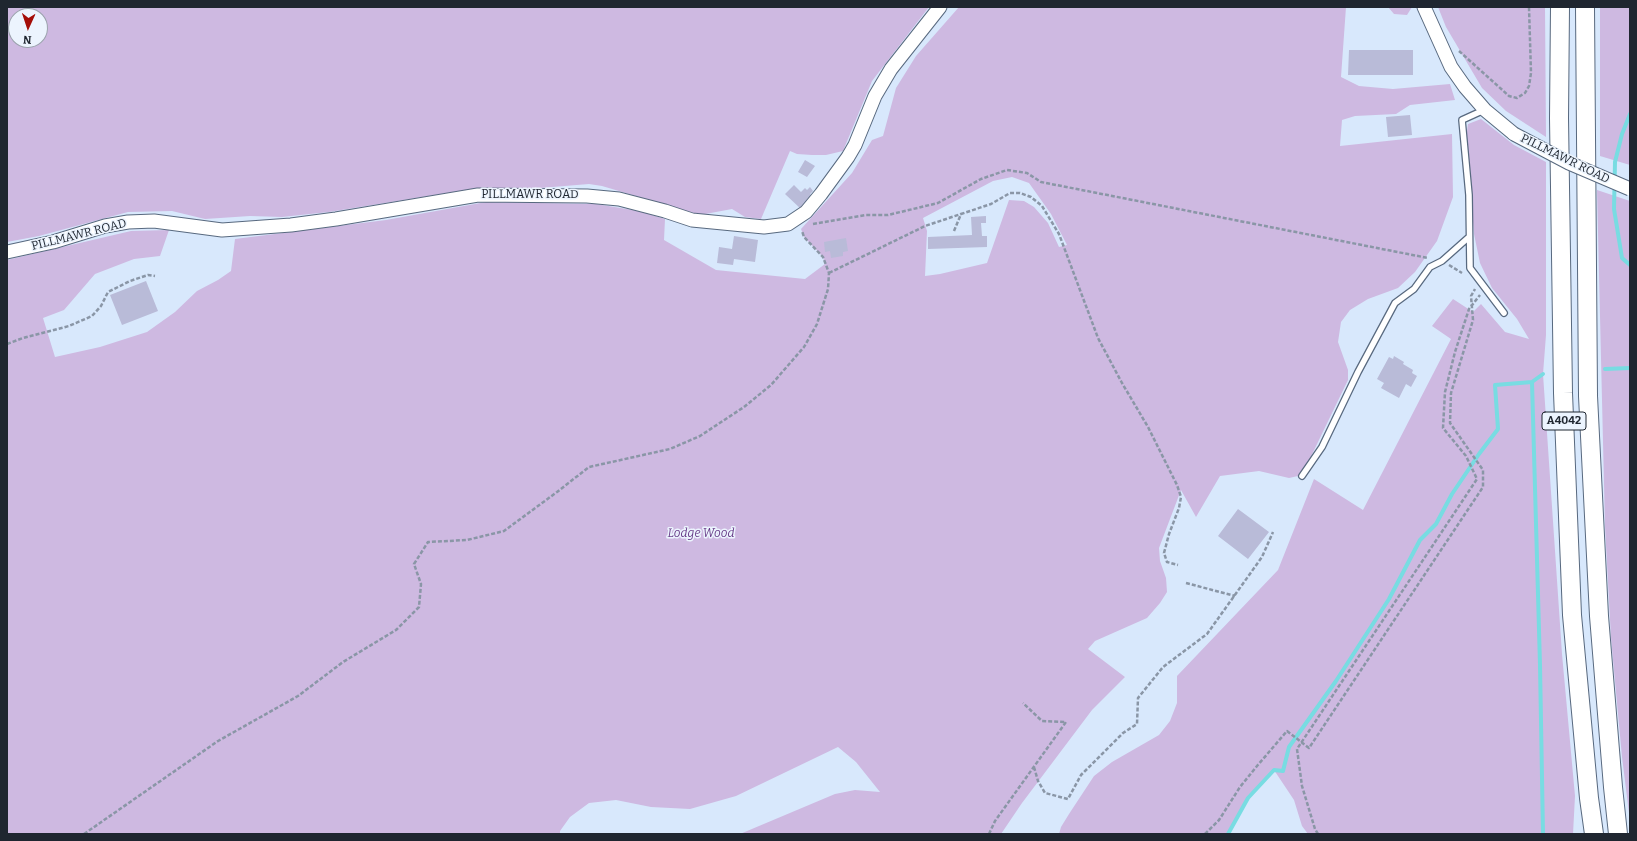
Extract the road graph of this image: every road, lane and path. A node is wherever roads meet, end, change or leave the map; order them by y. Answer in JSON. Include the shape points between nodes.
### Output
{"nodes":[{"id":1,"x":940,"y":7,"type":"edge"},
{"id":2,"x":1424,"y":7,"type":"edge"},
{"id":3,"x":1529,"y":7,"type":"edge"},
{"id":4,"x":1560,"y":7,"type":"edge"},
{"id":5,"x":1585,"y":7,"type":"edge"},
{"id":6,"x":1458,"y":50,"type":"dead end"},
{"id":7,"x":1484,"y":110,"type":"junction"},
{"id":8,"x":1630,"y":189,"type":"edge"},
{"id":9,"x":961,"y":214,"type":"junction"},
{"id":10,"x":954,"y":231,"type":"dead end"},
{"id":11,"x":1469,"y":237,"type":"junction"},
{"id":12,"x":7,"y":252,"type":"edge"},
{"id":13,"x":1442,"y":261,"type":"junction"},
{"id":14,"x":829,"y":273,"type":"junction"},
{"id":15,"x":1464,"y":274,"type":"dead end"},
{"id":16,"x":155,"y":276,"type":"dead end"},
{"id":17,"x":1472,"y":284,"type":"dead end"},
{"id":18,"x":1486,"y":288,"type":"junction"},
{"id":19,"x":1472,"y":304,"type":"junction"},
{"id":20,"x":1504,"y":313,"type":"dead end"},
{"id":21,"x":7,"y":344,"type":"edge"},
{"id":22,"x":1302,"y":476,"type":"dead end"},
{"id":23,"x":1274,"y":532,"type":"dead end"},
{"id":24,"x":1178,"y":565,"type":"dead end"},
{"id":25,"x":1186,"y":583,"type":"dead end"},
{"id":26,"x":1235,"y":596,"type":"junction"},
{"id":27,"x":1023,"y":704,"type":"dead end"},
{"id":28,"x":1302,"y":742,"type":"junction"},
{"id":29,"x":1034,"y":767,"type":"junction"},
{"id":30,"x":1591,"y":830,"type":"edge"},
{"id":31,"x":84,"y":834,"type":"edge"},
{"id":32,"x":989,"y":834,"type":"edge"},
{"id":33,"x":1205,"y":834,"type":"edge"},
{"id":34,"x":1318,"y":834,"type":"edge"},
{"id":35,"x":1618,"y":834,"type":"edge"}],
"edges":[{"from":1,"to":12,"type":"street","name":"PILLMAWR ROAD","via":[[891,69],[872,102],[848,157],[806,212],[788,224],[764,227],[692,220],[619,199],[588,196],[478,195],[291,225],[222,230],[154,221],[128,222]]},
{"from":2,"to":7,"type":"street","name":"PILLMAWR ROAD","via":[[1451,66]]},
{"from":3,"to":6,"type":"path","via":[[1531,74],[1525,93],[1517,98],[1509,96]]},
{"from":4,"to":30,"type":"highway","number":"A4042","via":[[1563,393],[1572,615]]},
{"from":5,"to":35,"type":"highway","number":"A4042","via":[[1588,396],[1599,616]]},
{"from":7,"to":8,"type":"street","name":"PILLMAWR ROAD","bridge":true,"via":[[1514,134],[1569,163]]},
{"from":7,"to":11,"type":"lane","via":[[1462,120],[1469,195]]},
{"from":9,"to":10,"type":"path"},
{"from":9,"to":14,"type":"path","via":[[925,226]]},
{"from":9,"to":24,"type":"path","via":[[991,204],[1010,193],[1020,193],[1031,197],[1048,215],[1064,246],[1098,338],[1177,485],[1181,497],[1179,508],[1164,553],[1167,562]]},
{"from":11,"to":13,"type":"lane"},
{"from":11,"to":18,"type":"lane","via":[[1470,268]]},
{"from":13,"to":14,"type":"path","via":[[1041,182],[1027,173],[1007,170],[980,179],[938,203],[888,215],[866,215],[814,224],[801,230],[804,237],[823,257]]},
{"from":13,"to":15,"type":"path"},
{"from":13,"to":22,"type":"lane","via":[[1430,267],[1414,289],[1395,302],[1322,447]]},
{"from":14,"to":31,"type":"path","via":[[828,288],[817,324],[804,347],[771,385],[744,407],[700,436],[670,449],[589,467],[504,531],[467,540],[428,542],[414,564],[421,584],[419,607],[396,630],[343,662],[298,696],[218,741]]},
{"from":16,"to":21,"type":"path","via":[[148,275],[130,281],[108,292],[92,316],[69,326]]},
{"from":17,"to":19,"type":"path","via":[[1476,288]]},
{"from":18,"to":19,"type":"path"},
{"from":18,"to":20,"type":"lane"},
{"from":19,"to":28,"type":"path","via":[[1468,309],[1445,392],[1443,428],[1466,456],[1477,480]]},
{"from":19,"to":28,"type":"path","via":[[1473,320],[1451,393],[1450,423],[1483,470],[1483,487],[1309,748]]},
{"from":23,"to":26,"type":"path","via":[[1262,557]]},
{"from":25,"to":26,"type":"path"},
{"from":26,"to":29,"type":"path","via":[[1207,634],[1163,667],[1138,698],[1137,724],[1123,733],[1081,775],[1068,799],[1045,793]]},
{"from":27,"to":29,"type":"path","via":[[1042,721],[1066,722]]},
{"from":28,"to":33,"type":"path","via":[[1287,731],[1240,787],[1219,820]]},
{"from":28,"to":34,"type":"path","via":[[1297,749],[1302,786]]},
{"from":29,"to":32,"type":"path","via":[[995,821]]}]}
